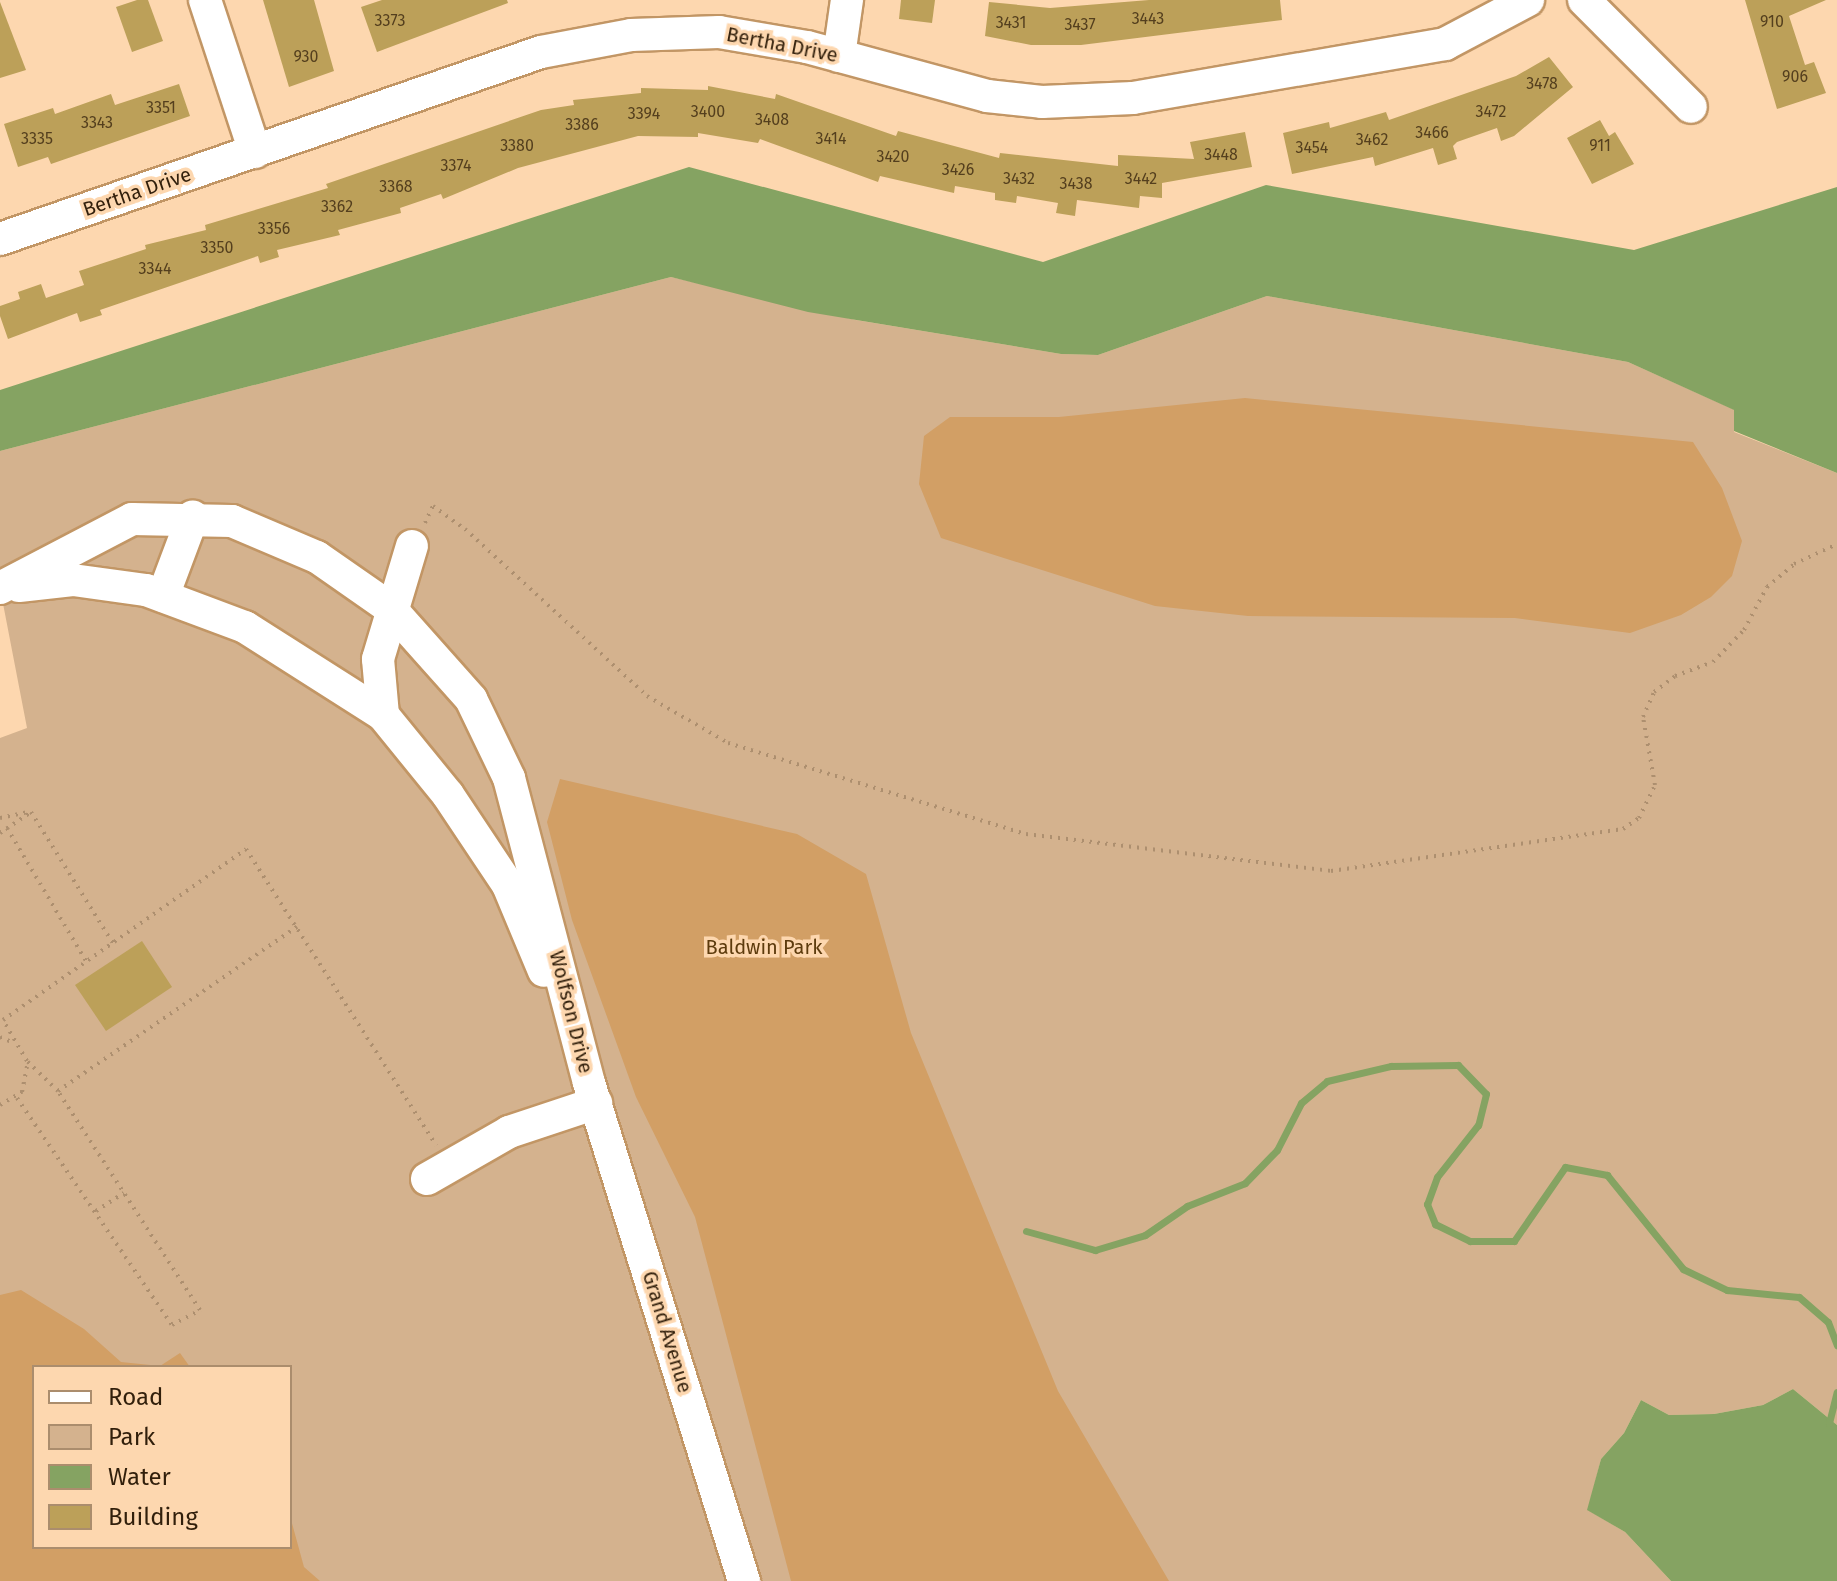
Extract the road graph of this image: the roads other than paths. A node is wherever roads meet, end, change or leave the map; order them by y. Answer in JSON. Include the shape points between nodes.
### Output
{"nodes":[{"id":1,"x":205,"y":0,"type":"edge"},
{"id":2,"x":847,"y":0,"type":"edge"},
{"id":3,"x":1528,"y":0,"type":"edge"},
{"id":4,"x":1584,"y":0,"type":"edge"},
{"id":5,"x":839,"y":56,"type":"junction"},
{"id":6,"x":1691,"y":107,"type":"dead end"},
{"id":7,"x":255,"y":152,"type":"junction"},
{"id":8,"x":0,"y":239,"type":"edge"},
{"id":9,"x":193,"y":516,"type":"junction"},
{"id":10,"x":412,"y":546,"type":"road end"},
{"id":11,"x":163,"y":596,"type":"junction"},
{"id":12,"x":390,"y":608,"type":"junction"},
{"id":13,"x":383,"y":715,"type":"junction"},
{"id":14,"x":592,"y":1093,"type":"junction"},
{"id":15,"x":438,"y":1172,"type":"road end"},
{"id":16,"x":744,"y":1581,"type":"edge"}],
"edges":[{"from":1,"to":7,"type":"street"},
{"from":2,"to":5,"type":"street"},
{"from":3,"to":5,"type":"street","name":"Bertha Drive","via":[[1445,44],[1133,98],[1042,102],[987,96]]},
{"from":4,"to":6,"type":"street"},
{"from":5,"to":7,"type":"street","name":"Bertha Drive","via":[[719,32],[631,35],[541,52]]},
{"from":7,"to":8,"type":"street","name":"Bertha Drive"},
{"from":9,"to":11,"type":"street"},
{"from":9,"to":11,"type":"street","name":"Wolfson Drive","via":[[132,519],[0,588],[73,580]]},
{"from":9,"to":12,"type":"street","name":"Wolfson Drive","via":[[232,521],[276,537],[317,557]]},
{"from":10,"to":12,"type":"street"},
{"from":11,"to":13,"type":"street","name":"Wolfson Drive","via":[[245,627]]},
{"from":12,"to":13,"type":"street","via":[[378,659]]},
{"from":12,"to":14,"type":"street","name":"Wolfson Drive","via":[[471,699],[509,778]]},
{"from":13,"to":14,"type":"street","name":"Wolfson Drive","via":[[448,795],[508,885]]},
{"from":14,"to":15,"type":"street"},
{"from":14,"to":16,"type":"street","name":"Grand Avenue"}]}
